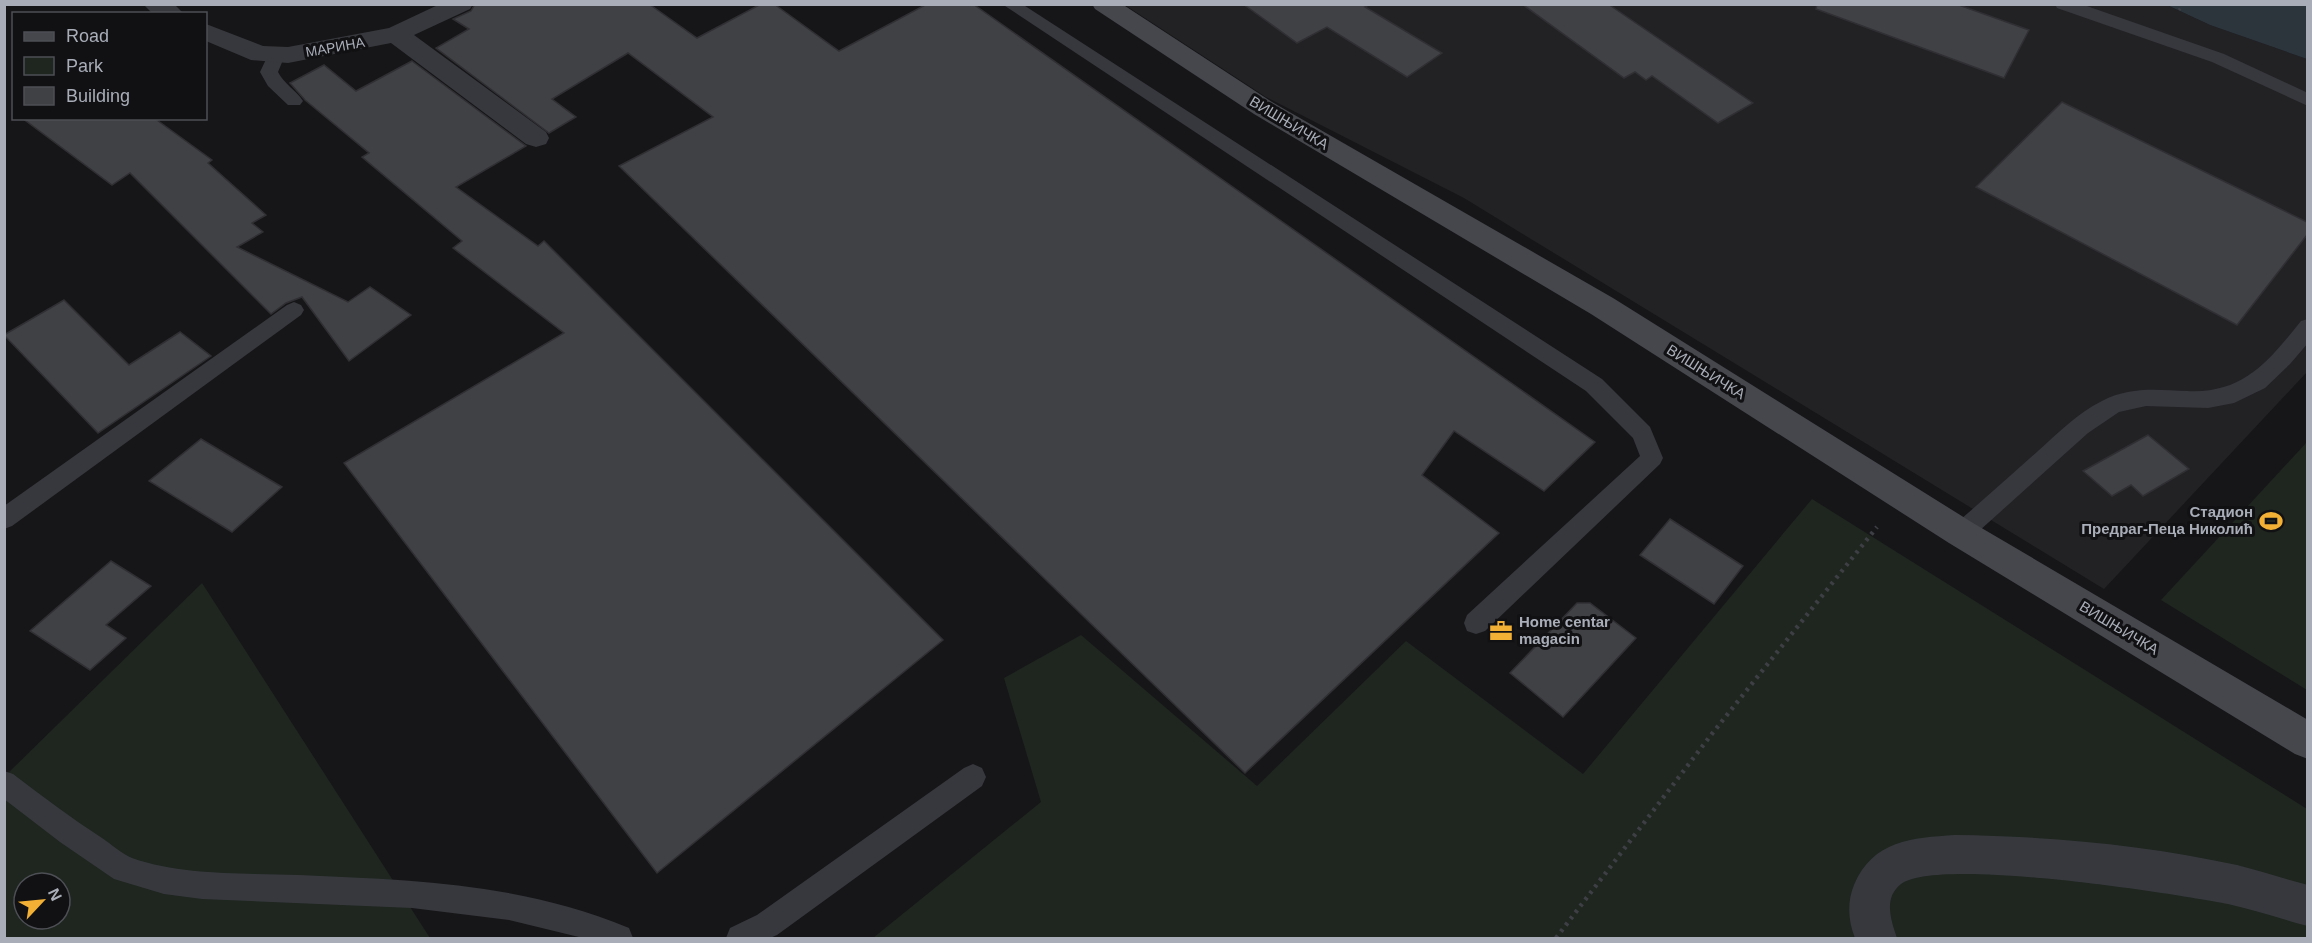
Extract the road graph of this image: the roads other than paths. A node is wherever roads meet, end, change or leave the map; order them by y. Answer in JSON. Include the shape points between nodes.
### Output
{"nodes":[{"id":1,"x":155,"y":4,"type":"edge"},
{"id":2,"x":461,"y":4,"type":"edge"},
{"id":3,"x":1010,"y":4,"type":"edge"},
{"id":4,"x":1104,"y":4,"type":"edge"},
{"id":5,"x":2063,"y":4,"type":"edge"},
{"id":6,"x":169,"y":12,"type":"edge"},
{"id":7,"x":207,"y":32,"type":"edge"},
{"id":8,"x":396,"y":34,"type":"junction"},
{"id":9,"x":276,"y":55,"type":"junction"},
{"id":10,"x":294,"y":100,"type":"dead end"},
{"id":11,"x":2307,"y":100,"type":"edge"},
{"id":12,"x":536,"y":138,"type":"dead end"},
{"id":13,"x":294,"y":310,"type":"dead end"},
{"id":14,"x":2307,"y":327,"type":"edge"},
{"id":15,"x":4,"y":519,"type":"edge"},
{"id":16,"x":1961,"y":533,"type":"junction"},
{"id":17,"x":1476,"y":623,"type":"dead end"},
{"id":18,"x":2307,"y":741,"type":"edge"},
{"id":19,"x":973,"y":777,"type":"dead end"},
{"id":20,"x":4,"y":783,"type":"edge"},
{"id":21,"x":2307,"y":906,"type":"edge"},
{"id":22,"x":619,"y":939,"type":"edge"},
{"id":23,"x":740,"y":939,"type":"edge"},
{"id":24,"x":1876,"y":939,"type":"edge"}],
"edges":[{"from":1,"to":6,"type":"street"},
{"from":2,"to":8,"type":"street","name":"МАРИНА"},
{"from":3,"to":17,"type":"lane","via":[[1594,385],[1642,432],[1652,459]]},
{"from":4,"to":16,"type":"street","name":"ВИШЊИЧКА","via":[[1263,108],[1602,306]]},
{"from":5,"to":11,"type":"lane","via":[[2218,58]]},
{"from":7,"to":9,"type":"street","name":"МАРИНА","via":[[242,49]]},
{"from":8,"to":9,"type":"street","name":"МАРИНА"},
{"from":8,"to":12,"type":"street"},
{"from":9,"to":10,"type":"lane","via":[[269,72]]},
{"from":13,"to":15,"type":"lane"},
{"from":14,"to":16,"type":"lane","via":[[2277,367],[2246,390],[2224,398],[2153,397],[2124,401],[2092,416]]},
{"from":16,"to":18,"type":"street","name":"ВИШЊИЧКА"},
{"from":19,"to":23,"type":"lane","via":[[767,924]]},
{"from":20,"to":22,"type":"lane","via":[[124,869],[164,880],[434,896],[568,919]]},
{"from":21,"to":24,"type":"street","via":[[2231,884],[2150,869],[1935,855],[1893,866],[1873,886],[1869,909]]}]}
